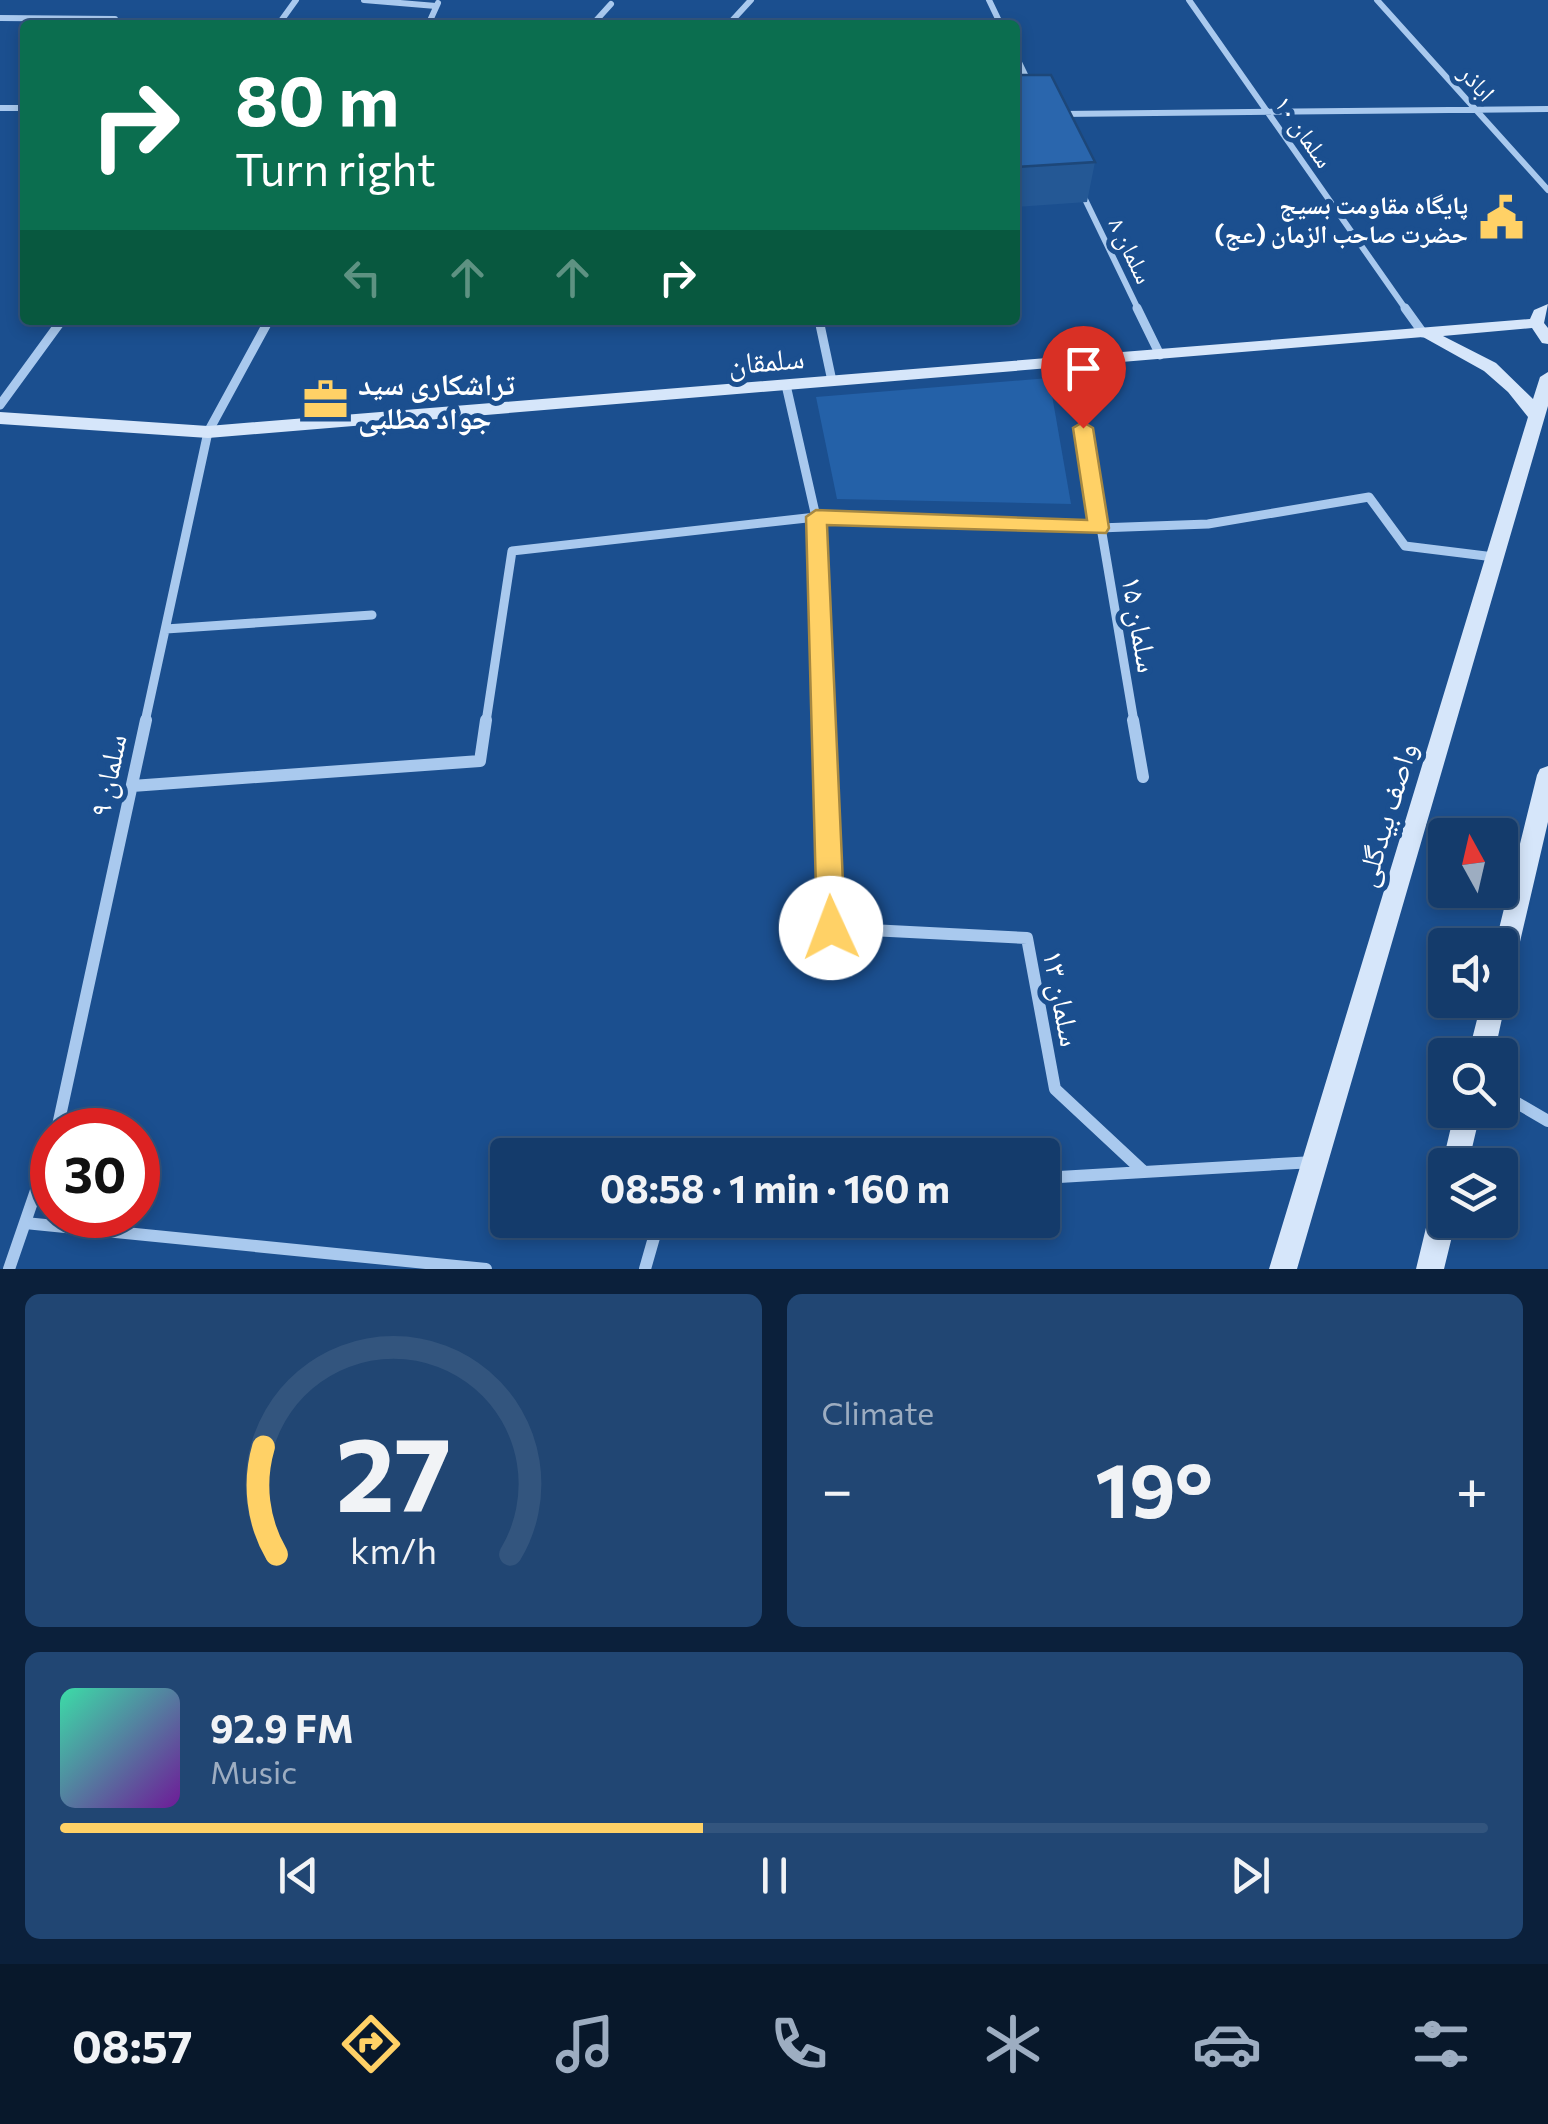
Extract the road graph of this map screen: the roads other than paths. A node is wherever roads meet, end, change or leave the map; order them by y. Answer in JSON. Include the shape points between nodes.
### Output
{"nodes":[{"id":1,"x":364,"y":0,"type":"edge"},
{"id":2,"x":751,"y":0,"type":"edge"},
{"id":3,"x":1189,"y":0,"type":"edge"},
{"id":4,"x":1378,"y":0,"type":"edge"},
{"id":5,"x":438,"y":3,"type":"edge"},
{"id":6,"x":610,"y":4,"type":"dead end"},
{"id":7,"x":0,"y":18,"type":"edge"},
{"id":8,"x":115,"y":19,"type":"dead end"},
{"id":9,"x":596,"y":20,"type":"edge"},
{"id":10,"x":733,"y":20,"type":"edge"},
{"id":11,"x":1020,"y":64,"type":"edge"},
{"id":12,"x":1037,"y":99,"type":"edge"},
{"id":13,"x":1476,"y":109,"type":"junction"},
{"id":14,"x":1548,"y":109,"type":"edge"},
{"id":15,"x":1268,"y":112,"type":"junction"},
{"id":16,"x":1044,"y":114,"type":"edge"},
{"id":17,"x":1078,"y":184,"type":"edge"},
{"id":18,"x":1548,"y":190,"type":"edge"},
{"id":19,"x":1543,"y":312,"type":"edge"},
{"id":20,"x":58,"y":325,"type":"edge"},
{"id":21,"x":266,"y":325,"type":"edge"},
{"id":22,"x":820,"y":325,"type":"edge"},
{"id":23,"x":1423,"y":333,"type":"junction"},
{"id":24,"x":1548,"y":339,"type":"edge"},
{"id":25,"x":1160,"y":354,"type":"junction"},
{"id":26,"x":1072,"y":362,"type":"junction"},
{"id":27,"x":1548,"y":377,"type":"edge"},
{"id":28,"x":832,"y":381,"type":"junction"},
{"id":29,"x":786,"y":385,"type":"junction"},
{"id":30,"x":0,"y":405,"type":"edge"},
{"id":31,"x":1536,"y":416,"type":"junction"},
{"id":32,"x":0,"y":418,"type":"edge"},
{"id":33,"x":208,"y":432,"type":"junction"},
{"id":34,"x":816,"y":517,"type":"junction"},
{"id":35,"x":1099,"y":528,"type":"junction"},
{"id":36,"x":1494,"y":558,"type":"junction"},
{"id":37,"x":372,"y":615,"type":"dead end"},
{"id":38,"x":166,"y":629,"type":"junction"},
{"id":39,"x":1548,"y":775,"type":"edge"},
{"id":40,"x":1144,"y":777,"type":"dead end"},
{"id":41,"x":132,"y":786,"type":"junction"},
{"id":42,"x":1511,"y":928,"type":"edge"},
{"id":43,"x":1518,"y":1104,"type":"edge"},
{"id":44,"x":62,"y":1108,"type":"edge"},
{"id":45,"x":1548,"y":1121,"type":"edge"},
{"id":46,"x":1315,"y":1162,"type":"junction"},
{"id":47,"x":1144,"y":1172,"type":"junction"},
{"id":48,"x":1060,"y":1177,"type":"edge"},
{"id":49,"x":30,"y":1208,"type":"edge"},
{"id":50,"x":25,"y":1223,"type":"junction"},
{"id":51,"x":654,"y":1238,"type":"edge"},
{"id":52,"x":1438,"y":1238,"type":"edge"},
{"id":53,"x":8,"y":1269,"type":"edge"},
{"id":54,"x":486,"y":1269,"type":"edge"},
{"id":55,"x":646,"y":1269,"type":"edge"},
{"id":56,"x":1283,"y":1269,"type":"edge"},
{"id":57,"x":1430,"y":1269,"type":"edge"}],
"edges":[{"from":1,"to":5,"type":"street"},
{"from":2,"to":10,"type":"street"},
{"from":3,"to":15,"type":"street","name":"سلمان ۱۰"},
{"from":4,"to":13,"type":"street","name":"اباذر"},
{"from":6,"to":9,"type":"street"},
{"from":7,"to":8,"type":"street"},
{"from":11,"to":12,"type":"street"},
{"from":13,"to":14,"type":"street"},
{"from":13,"to":15,"type":"street"},
{"from":13,"to":18,"type":"street","name":"اباذر"},
{"from":15,"to":16,"type":"street"},
{"from":15,"to":23,"type":"street","name":"سلمان ۱۰"},
{"from":17,"to":25,"type":"street","name":"سلمان ۸"},
{"from":19,"to":23,"type":"street","name":"سلمقان"},
{"from":19,"to":24,"type":"street"},
{"from":20,"to":30,"type":"street"},
{"from":21,"to":33,"type":"street","name":"سلمان ۹"},
{"from":22,"to":28,"type":"street"},
{"from":23,"to":25,"type":"street","name":"سلمقان"},
{"from":23,"to":31,"type":"street","via":[[1468,350],[1494,369]]},
{"from":25,"to":26,"type":"street","name":"سلمقان"},
{"from":26,"to":28,"type":"street","name":"سلمقان"},
{"from":26,"to":35,"type":"street","name":"سلمان ۱۵"},
{"from":27,"to":31,"type":"street","name":"واصف بیدگلی"},
{"from":28,"to":29,"type":"street","name":"سلمقان"},
{"from":29,"to":33,"type":"street","name":"سلمقان"},
{"from":29,"to":34,"type":"street","name":"سلمان ۱۳"},
{"from":31,"to":36,"type":"street","name":"واصف بیدگلی"},
{"from":32,"to":33,"type":"street","name":"سلمقان"},
{"from":33,"to":38,"type":"street","name":"سلمان ۹"},
{"from":34,"to":35,"type":"street"},
{"from":34,"to":41,"type":"street","via":[[512,551],[480,761]]},
{"from":34,"to":47,"type":"street","name":"سلمان ۱۳","via":[[831,928],[1027,938],[1055,1089]]},
{"from":35,"to":36,"type":"street","via":[[1208,524],[1369,497],[1405,546]]},
{"from":35,"to":40,"type":"street","name":"سلمان ۱۵"},
{"from":36,"to":46,"type":"street","name":"واصف بیدگلی"},
{"from":37,"to":38,"type":"street"},
{"from":38,"to":41,"type":"street","name":"سلمان ۹"},
{"from":39,"to":42,"type":"street"},
{"from":41,"to":44,"type":"street","name":"سلمان ۹"},
{"from":43,"to":45,"type":"street"},
{"from":46,"to":47,"type":"street"},
{"from":46,"to":56,"type":"street","name":"واصف بیدگلی"},
{"from":47,"to":48,"type":"street"},
{"from":49,"to":50,"type":"street"},
{"from":50,"to":53,"type":"street"},
{"from":50,"to":54,"type":"street"},
{"from":51,"to":55,"type":"street"},
{"from":52,"to":57,"type":"street"}]}
